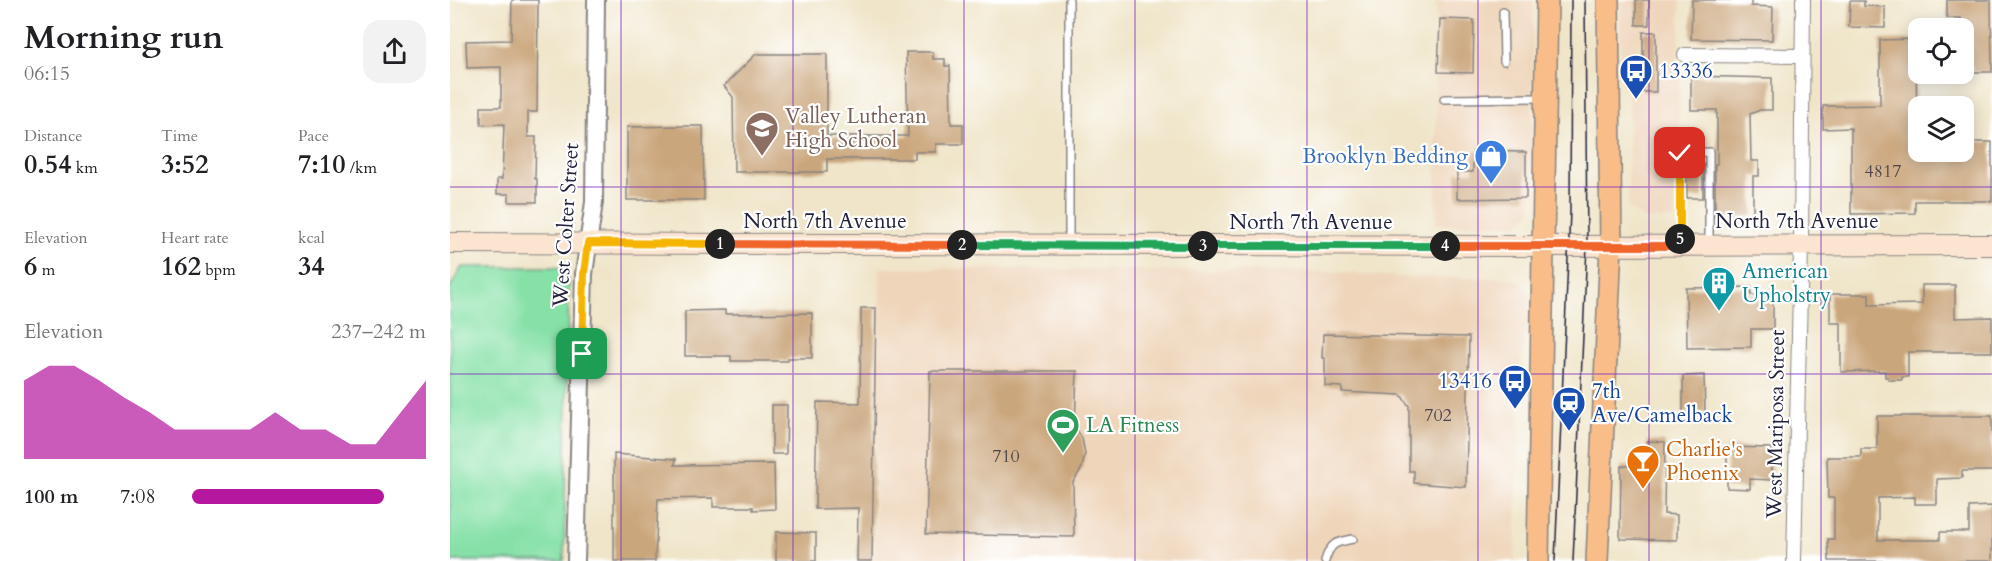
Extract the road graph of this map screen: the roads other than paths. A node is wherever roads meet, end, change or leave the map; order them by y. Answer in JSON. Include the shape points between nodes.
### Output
{"nodes":[{"id":1,"x":596,"y":0,"type":"edge"},
{"id":2,"x":1069,"y":0,"type":"edge"},
{"id":3,"x":1547,"y":0,"type":"edge"},
{"id":4,"x":1608,"y":0,"type":"edge"},
{"id":5,"x":1803,"y":0,"type":"edge"},
{"id":6,"x":1503,"y":12,"type":"dead end"},
{"id":7,"x":1685,"y":55,"type":"dead end"},
{"id":8,"x":1802,"y":57,"type":"junction"},
{"id":9,"x":1504,"y":61,"type":"dead end"},
{"id":10,"x":1546,"y":98,"type":"junction"},
{"id":11,"x":1444,"y":99,"type":"dead end"},
{"id":12,"x":450,"y":243,"type":"edge"},
{"id":13,"x":588,"y":243,"type":"junction"},
{"id":14,"x":1069,"y":245,"type":"junction"},
{"id":15,"x":1611,"y":245,"type":"junction"},
{"id":16,"x":1801,"y":245,"type":"junction"},
{"id":17,"x":1992,"y":245,"type":"edge"},
{"id":18,"x":1544,"y":246,"type":"junction"},
{"id":19,"x":1680,"y":246,"type":"junction"},
{"id":20,"x":1709,"y":246,"type":"junction"},
{"id":21,"x":1353,"y":539,"type":"dead end"},
{"id":22,"x":576,"y":561,"type":"edge"},
{"id":23,"x":1325,"y":561,"type":"edge"},
{"id":24,"x":1538,"y":561,"type":"edge"},
{"id":25,"x":1597,"y":561,"type":"edge"},
{"id":26,"x":1794,"y":561,"type":"edge"}],
"edges":[{"from":1,"to":13,"type":"street","name":"West Colter Street","via":[[594,202]]},
{"from":2,"to":14,"type":"lane"},
{"from":3,"to":10,"type":"main road"},
{"from":4,"to":15,"type":"main road"},
{"from":5,"to":8,"type":"street","name":"West Mariposa Street"},
{"from":6,"to":9,"type":"lane"},
{"from":7,"to":8,"type":"street"},
{"from":8,"to":16,"type":"street","name":"West Mariposa Street"},
{"from":10,"to":11,"type":"lane"},
{"from":10,"to":18,"type":"main road"},
{"from":12,"to":13,"type":"main road","name":"North 7th Avenue"},
{"from":13,"to":14,"type":"main road","name":"North 7th Avenue"},
{"from":13,"to":22,"type":"street","name":"West Colter Street"},
{"from":14,"to":18,"type":"main road","name":"North 7th Avenue"},
{"from":15,"to":18,"type":"main road","name":"North 7th Avenue"},
{"from":15,"to":19,"type":"main road","name":"North 7th Avenue"},
{"from":15,"to":25,"type":"main road"},
{"from":16,"to":17,"type":"main road","name":"North 7th Avenue"},
{"from":16,"to":20,"type":"main road","name":"North 7th Avenue"},
{"from":16,"to":26,"type":"street","name":"West Mariposa Street"},
{"from":18,"to":24,"type":"main road"},
{"from":19,"to":20,"type":"main road","name":"North 7th Avenue"},
{"from":19,"to":20,"type":"lane","via":[[1680,153],[1709,152]]},
{"from":21,"to":23,"type":"lane","via":[[1336,542]]}]}
